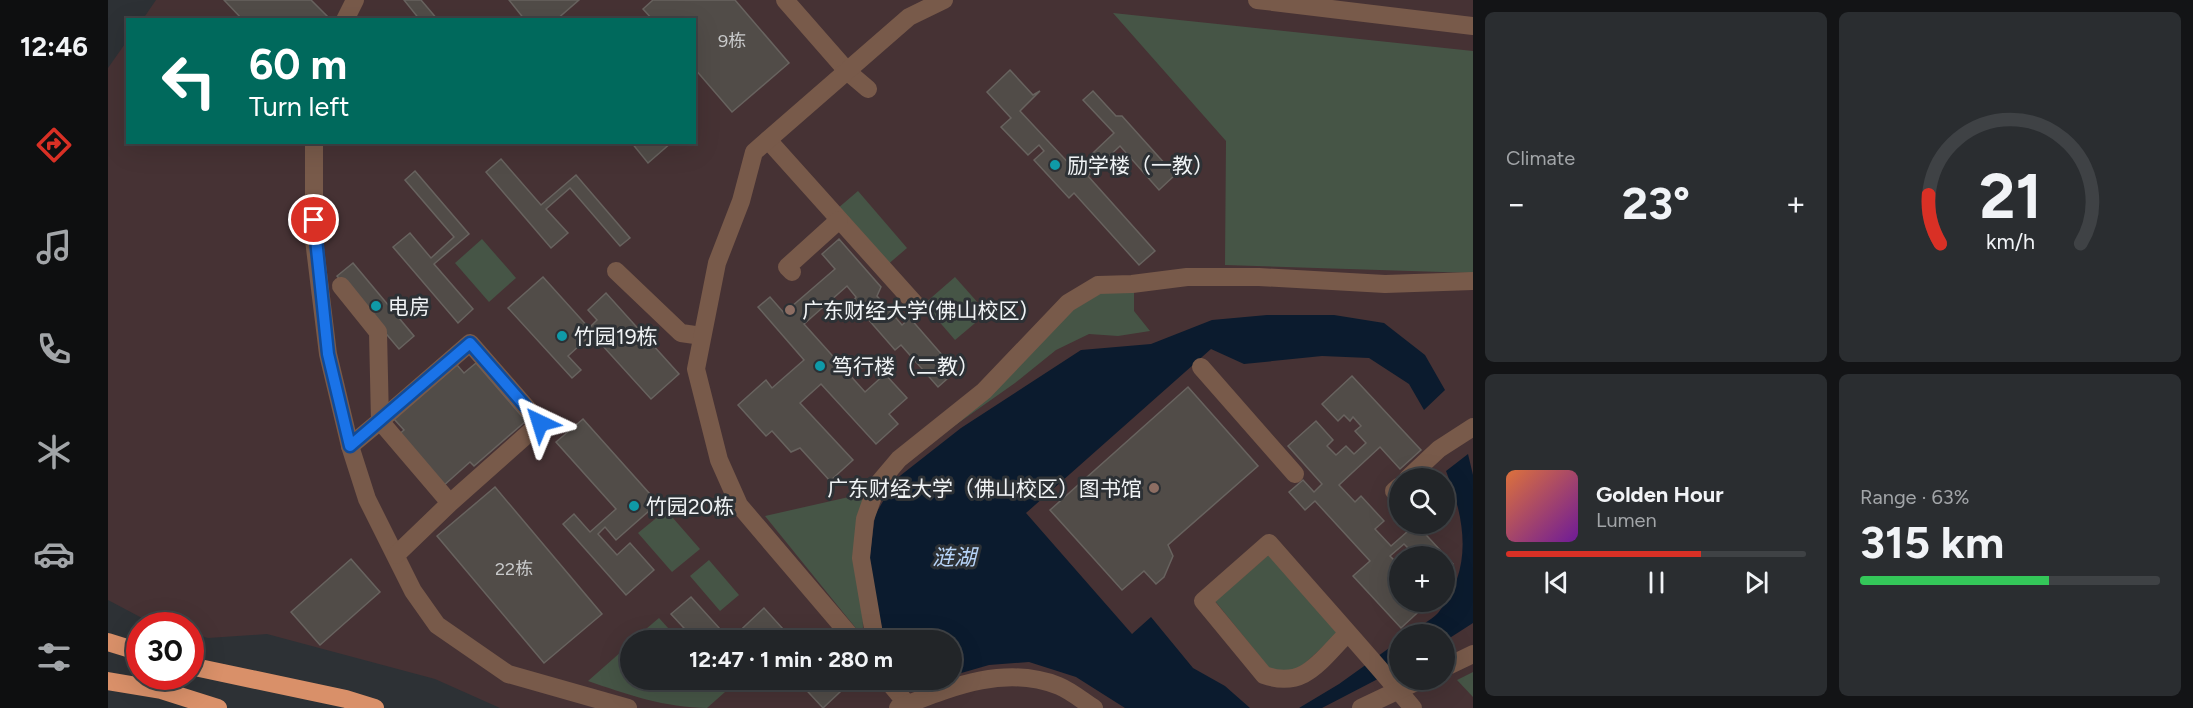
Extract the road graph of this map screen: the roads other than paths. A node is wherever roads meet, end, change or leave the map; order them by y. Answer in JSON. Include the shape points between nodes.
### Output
{"nodes":[{"id":1,"x":355,"y":0,"type":"edge"},
{"id":2,"x":785,"y":0,"type":"edge"},
{"id":3,"x":944,"y":0,"type":"edge"},
{"id":4,"x":1257,"y":0,"type":"edge"},
{"id":5,"x":346,"y":18,"type":"edge"},
{"id":6,"x":1473,"y":26,"type":"edge"},
{"id":7,"x":848,"y":72,"type":"junction"},
{"id":8,"x":868,"y":89,"type":"dead end"},
{"id":9,"x":768,"y":140,"type":"junction"},
{"id":10,"x":314,"y":144,"type":"edge"},
{"id":11,"x":839,"y":220,"type":"junction"},
{"id":12,"x":616,"y":271,"type":"dead end"},
{"id":13,"x":792,"y":272,"type":"dead end"},
{"id":14,"x":1473,"y":281,"type":"edge"},
{"id":15,"x":341,"y":286,"type":"dead end"},
{"id":16,"x":917,"y":306,"type":"dead end"},
{"id":17,"x":702,"y":336,"type":"junction"},
{"id":18,"x":1201,"y":367,"type":"dead end"},
{"id":19,"x":380,"y":422,"type":"junction"},
{"id":20,"x":1471,"y":428,"type":"edge"},
{"id":21,"x":350,"y":446,"type":"junction"},
{"id":22,"x":1419,"y":468,"type":"edge"},
{"id":23,"x":1295,"y":474,"type":"dead end"},
{"id":24,"x":450,"y":503,"type":"junction"},
{"id":25,"x":396,"y":555,"type":"junction"},
{"id":26,"x":845,"y":630,"type":"edge"},
{"id":27,"x":873,"y":630,"type":"edge"},
{"id":28,"x":1348,"y":633,"type":"junction"},
{"id":29,"x":108,"y":642,"type":"edge"},
{"id":30,"x":126,"y":648,"type":"edge"},
{"id":31,"x":1473,"y":654,"type":"edge"},
{"id":32,"x":1455,"y":663,"type":"edge"},
{"id":33,"x":204,"y":669,"type":"edge"},
{"id":34,"x":1389,"y":680,"type":"edge"},
{"id":35,"x":108,"y":681,"type":"edge"},
{"id":36,"x":893,"y":690,"type":"edge"},
{"id":37,"x":1398,"y":690,"type":"joint"},
{"id":38,"x":903,"y":706,"type":"edge"},
{"id":39,"x":218,"y":708,"type":"edge"},
{"id":40,"x":375,"y":708,"type":"edge"},
{"id":41,"x":628,"y":708,"type":"edge"},
{"id":42,"x":1094,"y":708,"type":"edge"},
{"id":43,"x":1361,"y":708,"type":"edge"},
{"id":44,"x":1413,"y":708,"type":"edge"}],
"edges":[{"from":1,"to":5,"type":"street"},
{"from":2,"to":7,"type":"street"},
{"from":3,"to":7,"type":"street","via":[[909,17]]},
{"from":4,"to":6,"type":"street"},
{"from":7,"to":8,"type":"street"},
{"from":7,"to":9,"type":"street"},
{"from":9,"to":11,"type":"street"},
{"from":9,"to":17,"type":"street","via":[[754,152],[741,201],[717,263]]},
{"from":10,"to":21,"type":"street","via":[[314,238],[328,354]]},
{"from":11,"to":13,"type":"street","via":[[787,267]]},
{"from":11,"to":16,"type":"street"},
{"from":12,"to":17,"type":"street","via":[[681,333]]},
{"from":14,"to":27,"type":"street","via":[[1385,284],[1187,277],[1098,285],[1068,303],[984,391],[899,459],[877,485],[865,519],[861,558]]},
{"from":15,"to":19,"type":"street","via":[[378,332]]},
{"from":17,"to":26,"type":"street","via":[[696,369],[719,460],[739,505]]},
{"from":18,"to":23,"type":"street"},
{"from":19,"to":21,"type":"street"},
{"from":19,"to":24,"type":"street"},
{"from":19,"to":24,"type":"street","via":[[470,343],[540,423]]},
{"from":20,"to":22,"type":"street"},
{"from":21,"to":25,"type":"street","via":[[367,499]]},
{"from":24,"to":25,"type":"street"},
{"from":25,"to":41,"type":"street","via":[[413,591],[437,625],[508,674]]},
{"from":28,"to":28,"type":"street","via":[[1269,543],[1203,601],[1264,675],[1276,679],[1302,677]]},
{"from":28,"to":34,"type":"street"},
{"from":29,"to":30,"type":"highway"},
{"from":31,"to":32,"type":"street"},
{"from":33,"to":40,"type":"highway"},
{"from":35,"to":39,"type":"highway","via":[[161,690]]},
{"from":36,"to":38,"type":"street"},
{"from":37,"to":43,"type":"street"},
{"from":37,"to":44,"type":"street"},
{"from":38,"to":42,"type":"street","via":[[980,679],[1017,676],[1059,686]]}]}
